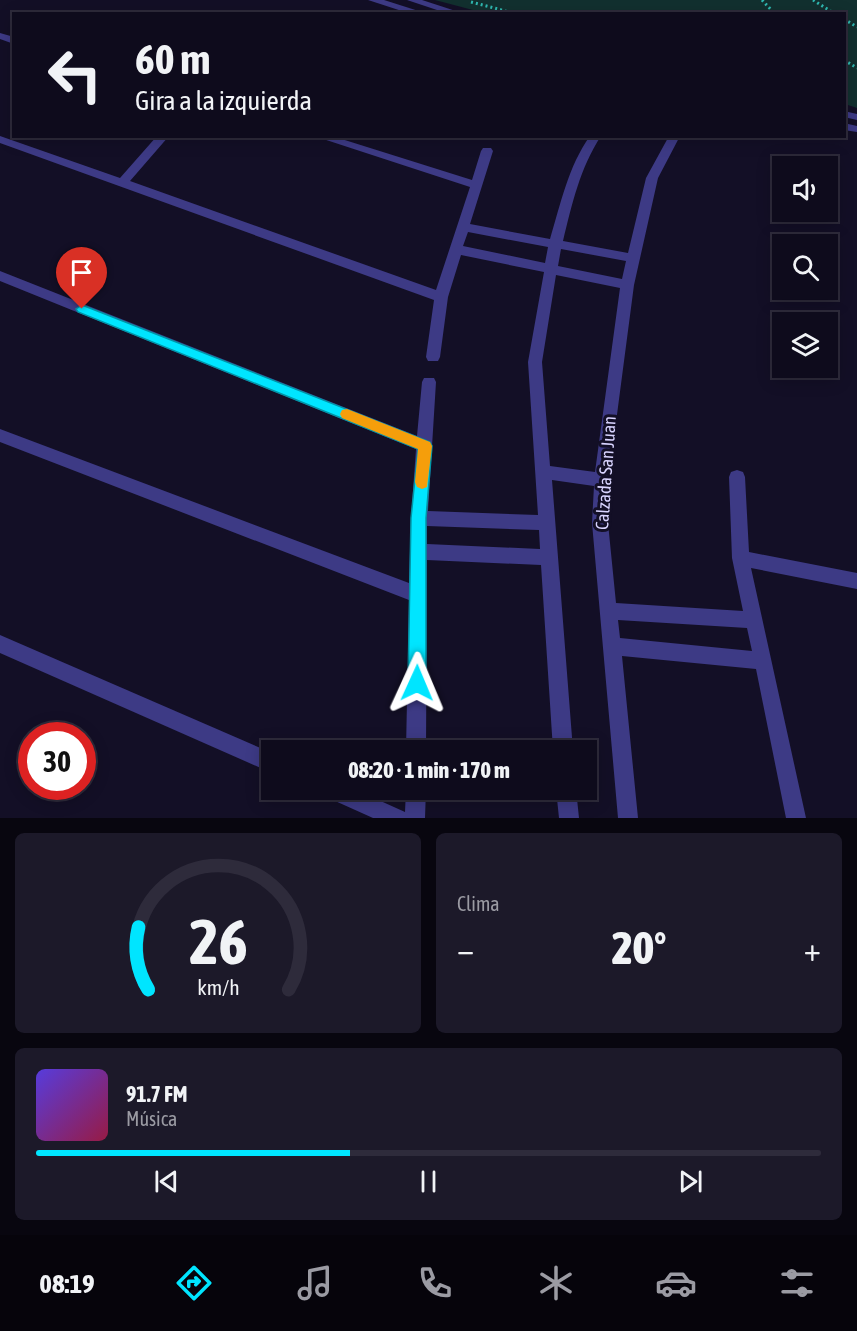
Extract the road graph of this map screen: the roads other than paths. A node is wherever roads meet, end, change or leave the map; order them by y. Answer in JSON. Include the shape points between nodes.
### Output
{"nodes":[{"id":1,"x":373,"y":0,"type":"edge"},
{"id":2,"x":411,"y":0,"type":"edge"},
{"id":3,"x":417,"y":12,"type":"edge"},
{"id":4,"x":454,"y":12,"type":"edge"},
{"id":5,"x":163,"y":138,"type":"edge"},
{"id":6,"x":325,"y":138,"type":"edge"},
{"id":7,"x":595,"y":138,"type":"edge"},
{"id":8,"x":674,"y":138,"type":"edge"},
{"id":9,"x":0,"y":139,"type":"edge"},
{"id":10,"x":487,"y":151,"type":"dead end"},
{"id":11,"x":123,"y":182,"type":"junction"},
{"id":12,"x":475,"y":185,"type":"junction"},
{"id":13,"x":462,"y":227,"type":"junction"},
{"id":14,"x":555,"y":245,"type":"junction"},
{"id":15,"x":456,"y":249,"type":"junction"},
{"id":16,"x":633,"y":258,"type":"junction"},
{"id":17,"x":552,"y":270,"type":"junction"},
{"id":18,"x":0,"y":276,"type":"edge"},
{"id":19,"x":627,"y":285,"type":"junction"},
{"id":20,"x":441,"y":297,"type":"junction"},
{"id":21,"x":433,"y":357,"type":"dead end"},
{"id":22,"x":429,"y":382,"type":"dead end"},
{"id":23,"x":0,"y":435,"type":"edge"},
{"id":24,"x":425,"y":446,"type":"junction"},
{"id":25,"x":542,"y":472,"type":"junction"},
{"id":26,"x":737,"y":477,"type":"dead end"},
{"id":27,"x":602,"y":480,"type":"junction"},
{"id":28,"x":418,"y":518,"type":"junction"},
{"id":29,"x":546,"y":523,"type":"junction"},
{"id":30,"x":418,"y":552,"type":"junction"},
{"id":31,"x":549,"y":557,"type":"junction"},
{"id":32,"x":741,"y":558,"type":"junction"},
{"id":33,"x":857,"y":581,"type":"edge"},
{"id":34,"x":418,"y":595,"type":"junction"},
{"id":35,"x":607,"y":611,"type":"junction"},
{"id":36,"x":754,"y":620,"type":"junction"},
{"id":37,"x":0,"y":644,"type":"edge"},
{"id":38,"x":611,"y":646,"type":"junction"},
{"id":39,"x":764,"y":661,"type":"junction"},
{"id":40,"x":416,"y":740,"type":"edge"},
{"id":41,"x":562,"y":740,"type":"edge"},
{"id":42,"x":261,"y":758,"type":"edge"},
{"id":43,"x":356,"y":800,"type":"edge"},
{"id":44,"x":416,"y":800,"type":"edge"},
{"id":45,"x":567,"y":800,"type":"edge"},
{"id":46,"x":397,"y":818,"type":"edge"},
{"id":47,"x":415,"y":818,"type":"edge"},
{"id":48,"x":568,"y":818,"type":"edge"},
{"id":49,"x":628,"y":818,"type":"edge"},
{"id":50,"x":796,"y":818,"type":"edge"}],
"edges":[{"from":1,"to":3,"type":"street"},
{"from":2,"to":4,"type":"street"},
{"from":5,"to":11,"type":"street"},
{"from":6,"to":12,"type":"street"},
{"from":7,"to":14,"type":"street","via":[[574,177]]},
{"from":8,"to":16,"type":"street","name":"Calzada San Juan","via":[[652,178]]},
{"from":9,"to":11,"type":"street"},
{"from":10,"to":12,"type":"street"},
{"from":11,"to":20,"type":"street"},
{"from":12,"to":13,"type":"street"},
{"from":13,"to":14,"type":"street"},
{"from":13,"to":15,"type":"street"},
{"from":14,"to":16,"type":"street"},
{"from":14,"to":17,"type":"street"},
{"from":15,"to":17,"type":"street"},
{"from":15,"to":20,"type":"street"},
{"from":16,"to":19,"type":"street","name":"Calzada San Juan"},
{"from":17,"to":19,"type":"street"},
{"from":17,"to":25,"type":"street","via":[[535,362]]},
{"from":18,"to":24,"type":"street"},
{"from":19,"to":27,"type":"street","name":"Calzada San Juan"},
{"from":20,"to":21,"type":"street"},
{"from":22,"to":24,"type":"street"},
{"from":23,"to":34,"type":"street"},
{"from":24,"to":28,"type":"street"},
{"from":25,"to":27,"type":"street"},
{"from":25,"to":29,"type":"street"},
{"from":26,"to":32,"type":"street"},
{"from":27,"to":35,"type":"street","name":"Calzada San Juan","via":[[600,523]]},
{"from":28,"to":29,"type":"street"},
{"from":28,"to":30,"type":"street"},
{"from":29,"to":31,"type":"street"},
{"from":30,"to":31,"type":"street"},
{"from":30,"to":34,"type":"street"},
{"from":31,"to":41,"type":"street"},
{"from":32,"to":33,"type":"street"},
{"from":32,"to":36,"type":"street"},
{"from":34,"to":40,"type":"street"},
{"from":35,"to":36,"type":"street"},
{"from":35,"to":38,"type":"street","name":"Calzada San Juan"},
{"from":36,"to":39,"type":"street"},
{"from":37,"to":42,"type":"street"},
{"from":38,"to":39,"type":"street"},
{"from":38,"to":49,"type":"street","name":"Calzada San Juan"},
{"from":39,"to":50,"type":"street"},
{"from":43,"to":46,"type":"street"},
{"from":44,"to":47,"type":"street"},
{"from":45,"to":48,"type":"street"}]}
